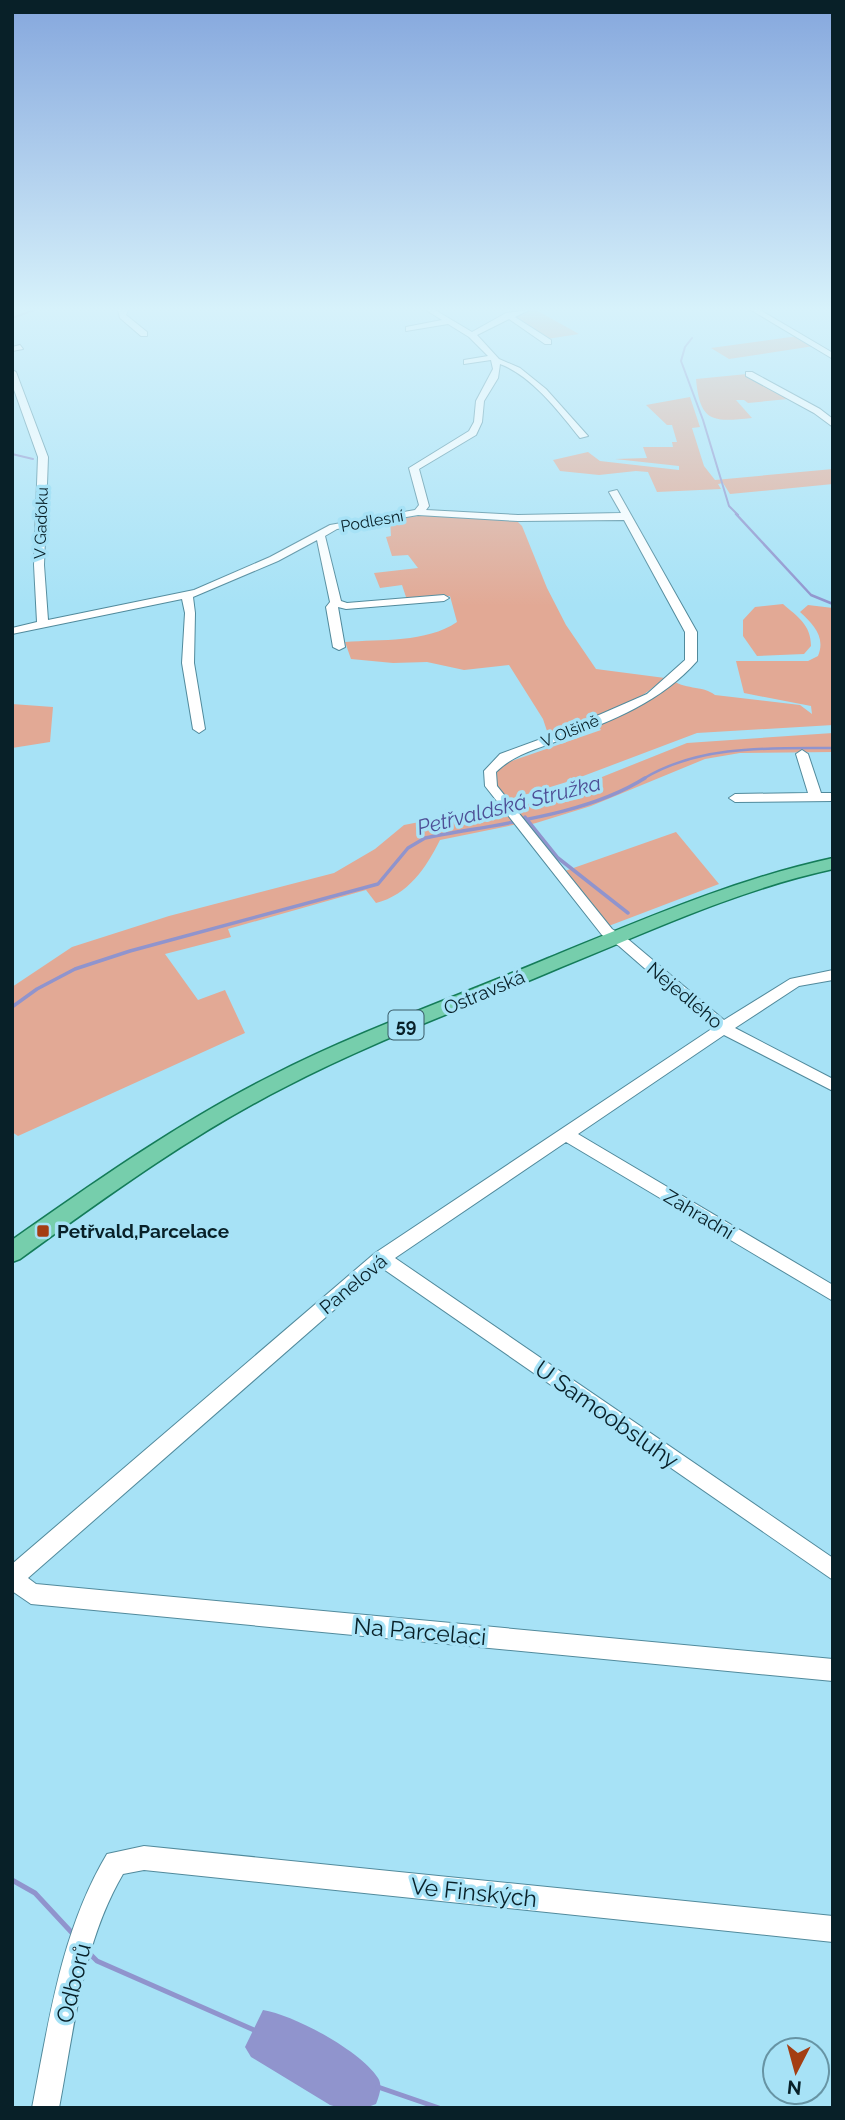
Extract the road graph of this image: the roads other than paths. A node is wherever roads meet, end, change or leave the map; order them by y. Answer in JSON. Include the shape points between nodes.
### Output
{"nodes":[{"id":1,"x":24,"y":409,"type":"edge"},
{"id":2,"x":479,"y":409,"type":"edge"},
{"id":3,"x":558,"y":409,"type":"edge"},
{"id":4,"x":813,"y":409,"type":"edge"},
{"id":5,"x":833,"y":424,"type":"edge"},
{"id":6,"x":583,"y":436,"type":"dead end"},
{"id":7,"x":614,"y":492,"type":"dead end"},
{"id":8,"x":418,"y":512,"type":"junction"},
{"id":9,"x":629,"y":518,"type":"junction"},
{"id":10,"x":318,"y":535,"type":"junction"},
{"id":11,"x":187,"y":596,"type":"junction"},
{"id":12,"x":444,"y":598,"type":"dead end"},
{"id":13,"x":336,"y":603,"type":"junction"},
{"id":14,"x":43,"y":623,"type":"junction"},
{"id":15,"x":12,"y":631,"type":"edge"},
{"id":16,"x":339,"y":648,"type":"dead end"},
{"id":17,"x":199,"y":729,"type":"dead end"},
{"id":18,"x":802,"y":754,"type":"dead end"},
{"id":19,"x":816,"y":797,"type":"junction"},
{"id":20,"x":833,"y":797,"type":"edge"},
{"id":21,"x":735,"y":798,"type":"dead end"},
{"id":22,"x":833,"y":863,"type":"edge"},
{"id":23,"x":614,"y":938,"type":"junction"},
{"id":24,"x":833,"y":975,"type":"edge"},
{"id":25,"x":723,"y":1028,"type":"junction"},
{"id":26,"x":833,"y":1086,"type":"edge"},
{"id":27,"x":566,"y":1134,"type":"junction"},
{"id":28,"x":12,"y":1253,"type":"edge"},
{"id":29,"x":381,"y":1258,"type":"junction"},
{"id":30,"x":833,"y":1294,"type":"edge"},
{"id":31,"x":833,"y":1570,"type":"edge"},
{"id":32,"x":12,"y":1578,"type":"edge"},
{"id":33,"x":833,"y":1670,"type":"edge"},
{"id":34,"x":116,"y":1863,"type":"joint"},
{"id":35,"x":833,"y":1929,"type":"edge"},
{"id":36,"x":45,"y":2108,"type":"edge"}],
"edges":[{"from":1,"to":14,"type":"street","name":"V Gaďoku","via":[[43,457],[39,565]]},
{"from":2,"to":8,"type":"street","name":"Podlesní","via":[[473,433],[414,468],[424,506]]},
{"from":3,"to":6,"type":"street"},
{"from":4,"to":5,"type":"street"},
{"from":7,"to":9,"type":"street","name":"V Olšině"},
{"from":8,"to":9,"type":"street"},
{"from":8,"to":10,"type":"street","name":"Podlesní","via":[[349,523]]},
{"from":9,"to":23,"type":"street","name":"V Olšině","via":[[691,632],[691,661],[651,697],[504,757],[490,771],[491,786]]},
{"from":10,"to":11,"type":"street","name":"Podlesní","via":[[234,578]]},
{"from":10,"to":13,"type":"street"},
{"from":11,"to":14,"type":"street","name":"Podlesní"},
{"from":11,"to":17,"type":"street","via":[[188,663]]},
{"from":12,"to":13,"type":"street"},
{"from":13,"to":16,"type":"street","via":[[331,607]]},
{"from":14,"to":15,"type":"street","name":"Podlesní"},
{"from":18,"to":19,"type":"street"},
{"from":19,"to":20,"type":"street"},
{"from":19,"to":21,"type":"street"},
{"from":22,"to":23,"type":"main road","name":"Ostravská","number":"59","via":[[754,883]]},
{"from":23,"to":25,"type":"street","name":"Nejedlého"},
{"from":23,"to":28,"type":"main road","name":"Ostravská","number":"59","via":[[269,1085],[182,1136]]},
{"from":24,"to":25,"type":"street","name":"Panelová","via":[[795,982]]},
{"from":25,"to":26,"type":"street","name":"Nejedlého"},
{"from":25,"to":27,"type":"street","name":"Panelová"},
{"from":27,"to":29,"type":"street","name":"Panelová"},
{"from":27,"to":30,"type":"street","name":"Zahradní"},
{"from":29,"to":31,"type":"street","name":"U Samoobsluhy"},
{"from":29,"to":32,"type":"street","name":"Panelová"},
{"from":32,"to":33,"type":"street","name":"Na Parcelaci","via":[[31,1594]]},
{"from":34,"to":35,"type":"street","name":"Ve Finských","via":[[144,1858]]},
{"from":34,"to":36,"type":"street","name":"Odborů","via":[[103,1881],[73,1974]]}]}
